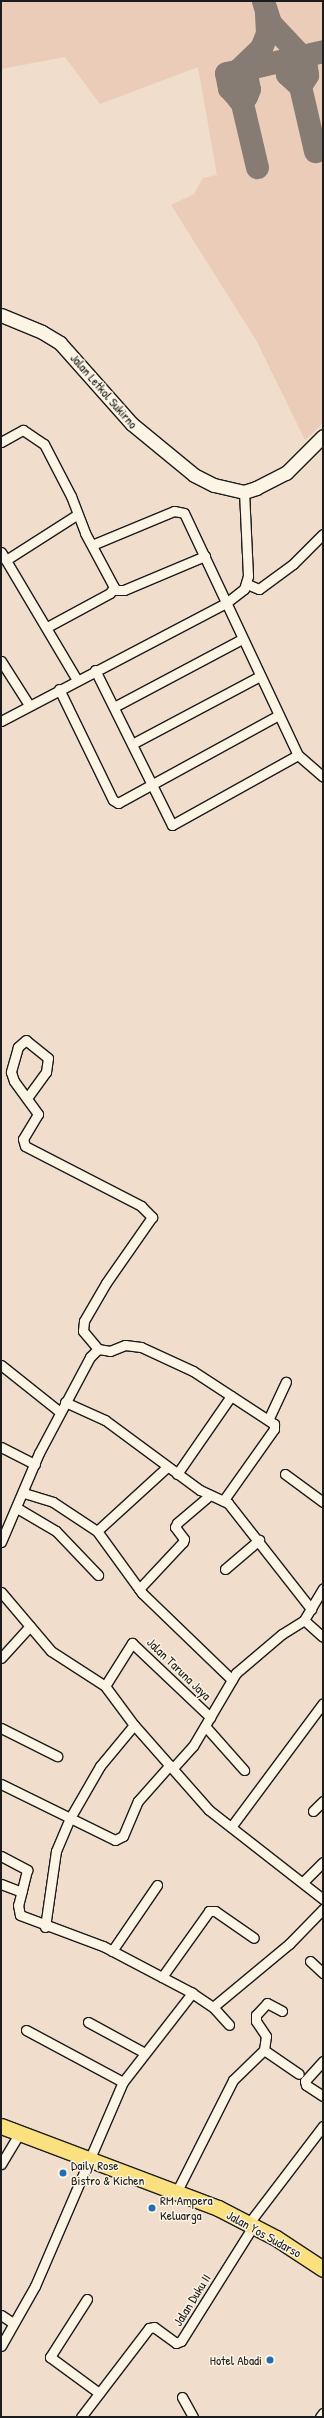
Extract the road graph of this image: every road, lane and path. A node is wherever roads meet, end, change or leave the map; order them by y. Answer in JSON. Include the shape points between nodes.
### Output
{"nodes":[{"id":1,"x":1,"y":315,"type":"edge"},
{"id":2,"x":323,"y":436,"type":"edge"},
{"id":3,"x":1,"y":442,"type":"edge"},
{"id":4,"x":244,"y":492,"type":"junction"},
{"id":5,"x":78,"y":514,"type":"junction"},
{"id":6,"x":323,"y":534,"type":"edge"},
{"id":7,"x":92,"y":545,"type":"junction"},
{"id":8,"x":3,"y":556,"type":"edge"},
{"id":9,"x":205,"y":556,"type":"junction"},
{"id":10,"x":247,"y":584,"type":"junction"},
{"id":11,"x":114,"y":590,"type":"junction"},
{"id":12,"x":226,"y":603,"type":"junction"},
{"id":13,"x":47,"y":627,"type":"junction"},
{"id":14,"x":242,"y":639,"type":"junction"},
{"id":15,"x":1,"y":661,"type":"edge"},
{"id":16,"x":95,"y":670,"type":"junction"},
{"id":17,"x":260,"y":676,"type":"junction"},
{"id":18,"x":76,"y":680,"type":"junction"},
{"id":19,"x":59,"y":689,"type":"junction"},
{"id":20,"x":29,"y":705,"type":"junction"},
{"id":21,"x":114,"y":708,"type":"junction"},
{"id":22,"x":279,"y":715,"type":"junction"},
{"id":23,"x":1,"y":721,"type":"edge"},
{"id":24,"x":132,"y":744,"type":"junction"},
{"id":25,"x":298,"y":755,"type":"junction"},
{"id":26,"x":323,"y":777,"type":"edge"},
{"id":27,"x":152,"y":785,"type":"junction"},
{"id":28,"x":27,"y":1098,"type":"junction"},
{"id":29,"x":98,"y":1349,"type":"junction"},
{"id":30,"x":1,"y":1365,"type":"edge"},
{"id":31,"x":286,"y":1382,"type":"dead end"},
{"id":32,"x":231,"y":1396,"type":"junction"},
{"id":33,"x":64,"y":1402,"type":"junction"},
{"id":34,"x":60,"y":1412,"type":"junction"},
{"id":35,"x":269,"y":1418,"type":"junction"},
{"id":36,"x":1,"y":1447,"type":"edge"},
{"id":37,"x":35,"y":1464,"type":"junction"},
{"id":38,"x":167,"y":1467,"type":"junction"},
{"id":39,"x":177,"y":1474,"type":"junction"},
{"id":40,"x":285,"y":1474,"type":"dead end"},
{"id":41,"x":24,"y":1493,"type":"junction"},
{"id":42,"x":210,"y":1495,"type":"junction"},
{"id":43,"x":223,"y":1501,"type":"junction"},
{"id":44,"x":323,"y":1502,"type":"edge"},
{"id":45,"x":17,"y":1508,"type":"junction"},
{"id":46,"x":97,"y":1531,"type":"junction"},
{"id":47,"x":259,"y":1540,"type":"junction"},
{"id":48,"x":1,"y":1542,"type":"edge"},
{"id":49,"x":225,"y":1569,"type":"dead end"},
{"id":50,"x":98,"y":1575,"type":"dead end"},
{"id":51,"x":323,"y":1588,"type":"edge"},
{"id":52,"x":139,"y":1589,"type":"junction"},
{"id":53,"x":1,"y":1592,"type":"edge"},
{"id":54,"x":310,"y":1609,"type":"junction"},
{"id":55,"x":304,"y":1620,"type":"junction"},
{"id":56,"x":30,"y":1626,"type":"junction"},
{"id":57,"x":323,"y":1637,"type":"edge"},
{"id":58,"x":1,"y":1658,"type":"edge"},
{"id":59,"x":232,"y":1680,"type":"junction"},
{"id":60,"x":105,"y":1686,"type":"junction"},
{"id":61,"x":323,"y":1703,"type":"edge"},
{"id":62,"x":210,"y":1718,"type":"junction"},
{"id":63,"x":134,"y":1725,"type":"junction"},
{"id":64,"x":205,"y":1726,"type":"junction"},
{"id":65,"x":1,"y":1728,"type":"edge"},
{"id":66,"x":57,"y":1756,"type":"dead end"},
{"id":67,"x":171,"y":1767,"type":"junction"},
{"id":68,"x":244,"y":1770,"type":"dead end"},
{"id":69,"x":1,"y":1784,"type":"edge"},
{"id":70,"x":323,"y":1801,"type":"edge"},
{"id":71,"x":313,"y":1811,"type":"dead end"},
{"id":72,"x":70,"y":1818,"type":"junction"},
{"id":73,"x":231,"y":1827,"type":"junction"},
{"id":74,"x":1,"y":1856,"type":"edge"},
{"id":75,"x":323,"y":1862,"type":"edge"},
{"id":76,"x":303,"y":1882,"type":"junction"},
{"id":77,"x":1,"y":1884,"type":"edge"},
{"id":78,"x":157,"y":1884,"type":"dead end"},
{"id":79,"x":22,"y":1892,"type":"junction"},
{"id":80,"x":323,"y":1899,"type":"edge"},
{"id":81,"x":323,"y":1908,"type":"edge"},
{"id":82,"x":45,"y":1927,"type":"junction"},
{"id":83,"x":254,"y":1938,"type":"dead end"},
{"id":84,"x":112,"y":1951,"type":"junction"},
{"id":85,"x":310,"y":1961,"type":"dead end"},
{"id":86,"x":323,"y":1973,"type":"edge"},
{"id":87,"x":162,"y":1977,"type":"junction"},
{"id":88,"x":192,"y":1993,"type":"junction"},
{"id":89,"x":213,"y":2007,"type":"junction"},
{"id":90,"x":282,"y":2011,"type":"dead end"},
{"id":91,"x":88,"y":2022,"type":"dead end"},
{"id":92,"x":229,"y":2025,"type":"dead end"},
{"id":93,"x":26,"y":2030,"type":"dead end"},
{"id":94,"x":264,"y":2050,"type":"junction"},
{"id":95,"x":143,"y":2052,"type":"junction"},
{"id":96,"x":323,"y":2061,"type":"edge"},
{"id":97,"x":300,"y":2074,"type":"dead end"},
{"id":98,"x":123,"y":2082,"type":"junction"},
{"id":99,"x":323,"y":2096,"type":"edge"},
{"id":100,"x":1,"y":2126,"type":"edge"},
{"id":101,"x":323,"y":2126,"type":"edge"},
{"id":102,"x":20,"y":2132,"type":"junction"},
{"id":103,"x":88,"y":2156,"type":"junction"},
{"id":104,"x":1,"y":2164,"type":"edge"},
{"id":105,"x":177,"y":2191,"type":"junction"},
{"id":106,"x":251,"y":2225,"type":"junction"},
{"id":107,"x":323,"y":2269,"type":"edge"},
{"id":108,"x":87,"y":2299,"type":"dead end"},
{"id":109,"x":1,"y":2315,"type":"edge"},
{"id":110,"x":13,"y":2323,"type":"junction"},
{"id":111,"x":1,"y":2346,"type":"edge"},
{"id":112,"x":99,"y":2394,"type":"junction"},
{"id":113,"x":182,"y":2397,"type":"dead end"},
{"id":114,"x":323,"y":2413,"type":"edge"},
{"id":115,"x":81,"y":2417,"type":"edge"},
{"id":116,"x":193,"y":2417,"type":"edge"},
{"id":117,"x":320,"y":2417,"type":"edge"}],
"edges":[{"from":1,"to":4,"type":"main road","name":"Jalan Letkol Sukirno","via":[[42,332],[60,343],[132,424],[194,475],[229,490]]},
{"from":2,"to":4,"type":"main road","via":[[286,473]]},
{"from":3,"to":5,"type":"street","via":[[19,430],[38,438],[50,453]]},
{"from":4,"to":10,"type":"street"},
{"from":5,"to":7,"type":"street"},
{"from":5,"to":8,"type":"street"},
{"from":6,"to":10,"type":"street","via":[[293,564],[259,589]]},
{"from":7,"to":9,"type":"street","via":[[179,510],[187,516]]},
{"from":7,"to":11,"type":"street","via":[[112,580]]},
{"from":8,"to":13,"type":"street"},
{"from":9,"to":11,"type":"street","via":[[124,590]]},
{"from":9,"to":12,"type":"street"},
{"from":10,"to":12,"type":"street"},
{"from":11,"to":13,"type":"street"},
{"from":12,"to":14,"type":"street"},
{"from":12,"to":16,"type":"street"},
{"from":13,"to":18,"type":"street"},
{"from":14,"to":17,"type":"street"},
{"from":14,"to":21,"type":"street"},
{"from":15,"to":20,"type":"street"},
{"from":16,"to":18,"type":"street"},
{"from":16,"to":21,"type":"street"},
{"from":17,"to":22,"type":"street"},
{"from":17,"to":24,"type":"street"},
{"from":18,"to":19,"type":"street"},
{"from":19,"to":20,"type":"street"},
{"from":19,"to":27,"type":"street","via":[[115,803],[124,801]]},
{"from":20,"to":23,"type":"street"},
{"from":21,"to":24,"type":"street"},
{"from":22,"to":25,"type":"street"},
{"from":22,"to":27,"type":"street"},
{"from":24,"to":27,"type":"street"},
{"from":25,"to":26,"type":"street"},
{"from":25,"to":27,"type":"street","via":[[173,825]]},
{"from":28,"to":28,"type":"street","via":[[14,1081],[12,1072],[18,1047],[26,1040],[48,1058],[46,1072]]},
{"from":28,"to":29,"type":"street","via":[[38,1114],[23,1139],[25,1146],[141,1206],[152,1217],[106,1283],[84,1321],[83,1331]]},
{"from":29,"to":32,"type":"street","via":[[110,1350],[125,1344],[141,1347],[192,1371]]},
{"from":29,"to":33,"type":"street","via":[[90,1357]]},
{"from":30,"to":34,"type":"street"},
{"from":31,"to":35,"type":"street"},
{"from":32,"to":35,"type":"street"},
{"from":32,"to":39,"type":"street"},
{"from":33,"to":34,"type":"street"},
{"from":33,"to":38,"type":"street","via":[[105,1420]]},
{"from":34,"to":37,"type":"street"},
{"from":35,"to":43,"type":"street","via":[[274,1429]]},
{"from":36,"to":37,"type":"street"},
{"from":37,"to":41,"type":"street"},
{"from":38,"to":39,"type":"street"},
{"from":38,"to":46,"type":"street"},
{"from":39,"to":42,"type":"street"},
{"from":40,"to":44,"type":"street"},
{"from":41,"to":45,"type":"street"},
{"from":41,"to":46,"type":"street","via":[[53,1502]]},
{"from":42,"to":43,"type":"street"},
{"from":42,"to":52,"type":"street","via":[[177,1523],[175,1527],[184,1539],[183,1542]]},
{"from":43,"to":47,"type":"street","via":[[232,1507]]},
{"from":45,"to":48,"type":"street"},
{"from":45,"to":50,"type":"street","via":[[56,1531]]},
{"from":46,"to":52,"type":"street"},
{"from":47,"to":49,"type":"street"},
{"from":47,"to":54,"type":"street"},
{"from":51,"to":54,"type":"street"},
{"from":52,"to":59,"type":"street"},
{"from":53,"to":56,"type":"street"},
{"from":54,"to":55,"type":"street"},
{"from":55,"to":57,"type":"street"},
{"from":55,"to":59,"type":"street","via":[[277,1638]]},
{"from":56,"to":58,"type":"street"},
{"from":56,"to":60,"type":"street","via":[[51,1651]]},
{"from":59,"to":62,"type":"street"},
{"from":60,"to":62,"type":"street","name":"Jalan Taruna Jaya","via":[[132,1643]]},
{"from":60,"to":63,"type":"street"},
{"from":61,"to":73,"type":"street"},
{"from":62,"to":64,"type":"street"},
{"from":63,"to":67,"type":"street"},
{"from":63,"to":72,"type":"street","via":[[100,1766]]},
{"from":64,"to":67,"type":"street","via":[[193,1746]]},
{"from":64,"to":68,"type":"street"},
{"from":65,"to":66,"type":"street"},
{"from":67,"to":72,"type":"street","via":[[138,1801],[120,1839],[115,1840]]},
{"from":67,"to":73,"type":"street","via":[[209,1810]]},
{"from":69,"to":72,"type":"street"},
{"from":70,"to":71,"type":"street"},
{"from":72,"to":82,"type":"street","via":[[56,1851]]},
{"from":73,"to":76,"type":"street"},
{"from":74,"to":79,"type":"street","via":[[27,1870]]},
{"from":75,"to":76,"type":"street"},
{"from":76,"to":80,"type":"street"},
{"from":77,"to":79,"type":"street"},
{"from":78,"to":84,"type":"street"},
{"from":79,"to":82,"type":"street","via":[[18,1912]]},
{"from":81,"to":89,"type":"street","via":[[289,1944]]},
{"from":82,"to":84,"type":"street"},
{"from":83,"to":87,"type":"street","via":[[215,1911],[209,1911],[201,1918]]},
{"from":84,"to":87,"type":"street"},
{"from":85,"to":86,"type":"street"},
{"from":87,"to":88,"type":"street"},
{"from":88,"to":89,"type":"street"},
{"from":88,"to":95,"type":"street"},
{"from":89,"to":92,"type":"street"},
{"from":90,"to":94,"type":"street","via":[[267,2003],[256,2015],[256,2021],[266,2036]]},
{"from":91,"to":95,"type":"street"},
{"from":93,"to":98,"type":"street"},
{"from":94,"to":97,"type":"street"},
{"from":94,"to":105,"type":"street","via":[[234,2080]]},
{"from":95,"to":98,"type":"street"},
{"from":96,"to":99,"type":"street","via":[[305,2081],[306,2085]]},
{"from":98,"to":103,"type":"street"},
{"from":100,"to":102,"type":"highway","name":"Jalan Yos Sudarso"},
{"from":101,"to":106,"type":"street"},
{"from":102,"to":103,"type":"highway","name":"Jalan Yos Sudarso"},
{"from":102,"to":104,"type":"street"},
{"from":103,"to":105,"type":"highway","name":"Jalan Yos Sudarso"},
{"from":103,"to":110,"type":"street","via":[[35,2286]]},
{"from":105,"to":106,"type":"highway","name":"Jalan Yos Sudarso"},
{"from":106,"to":107,"type":"highway","name":"Jalan Yos Sudarso"},
{"from":106,"to":112,"type":"street","name":"Jalan Duku II","via":[[181,2341],[176,2343],[154,2327],[148,2328]]},
{"from":108,"to":112,"type":"street","via":[[50,2357]]},
{"from":109,"to":110,"type":"street"},
{"from":110,"to":111,"type":"street"},
{"from":112,"to":115,"type":"street","name":"Jalan Duku II"},
{"from":113,"to":116,"type":"street"},
{"from":114,"to":117,"type":"street"}]}
